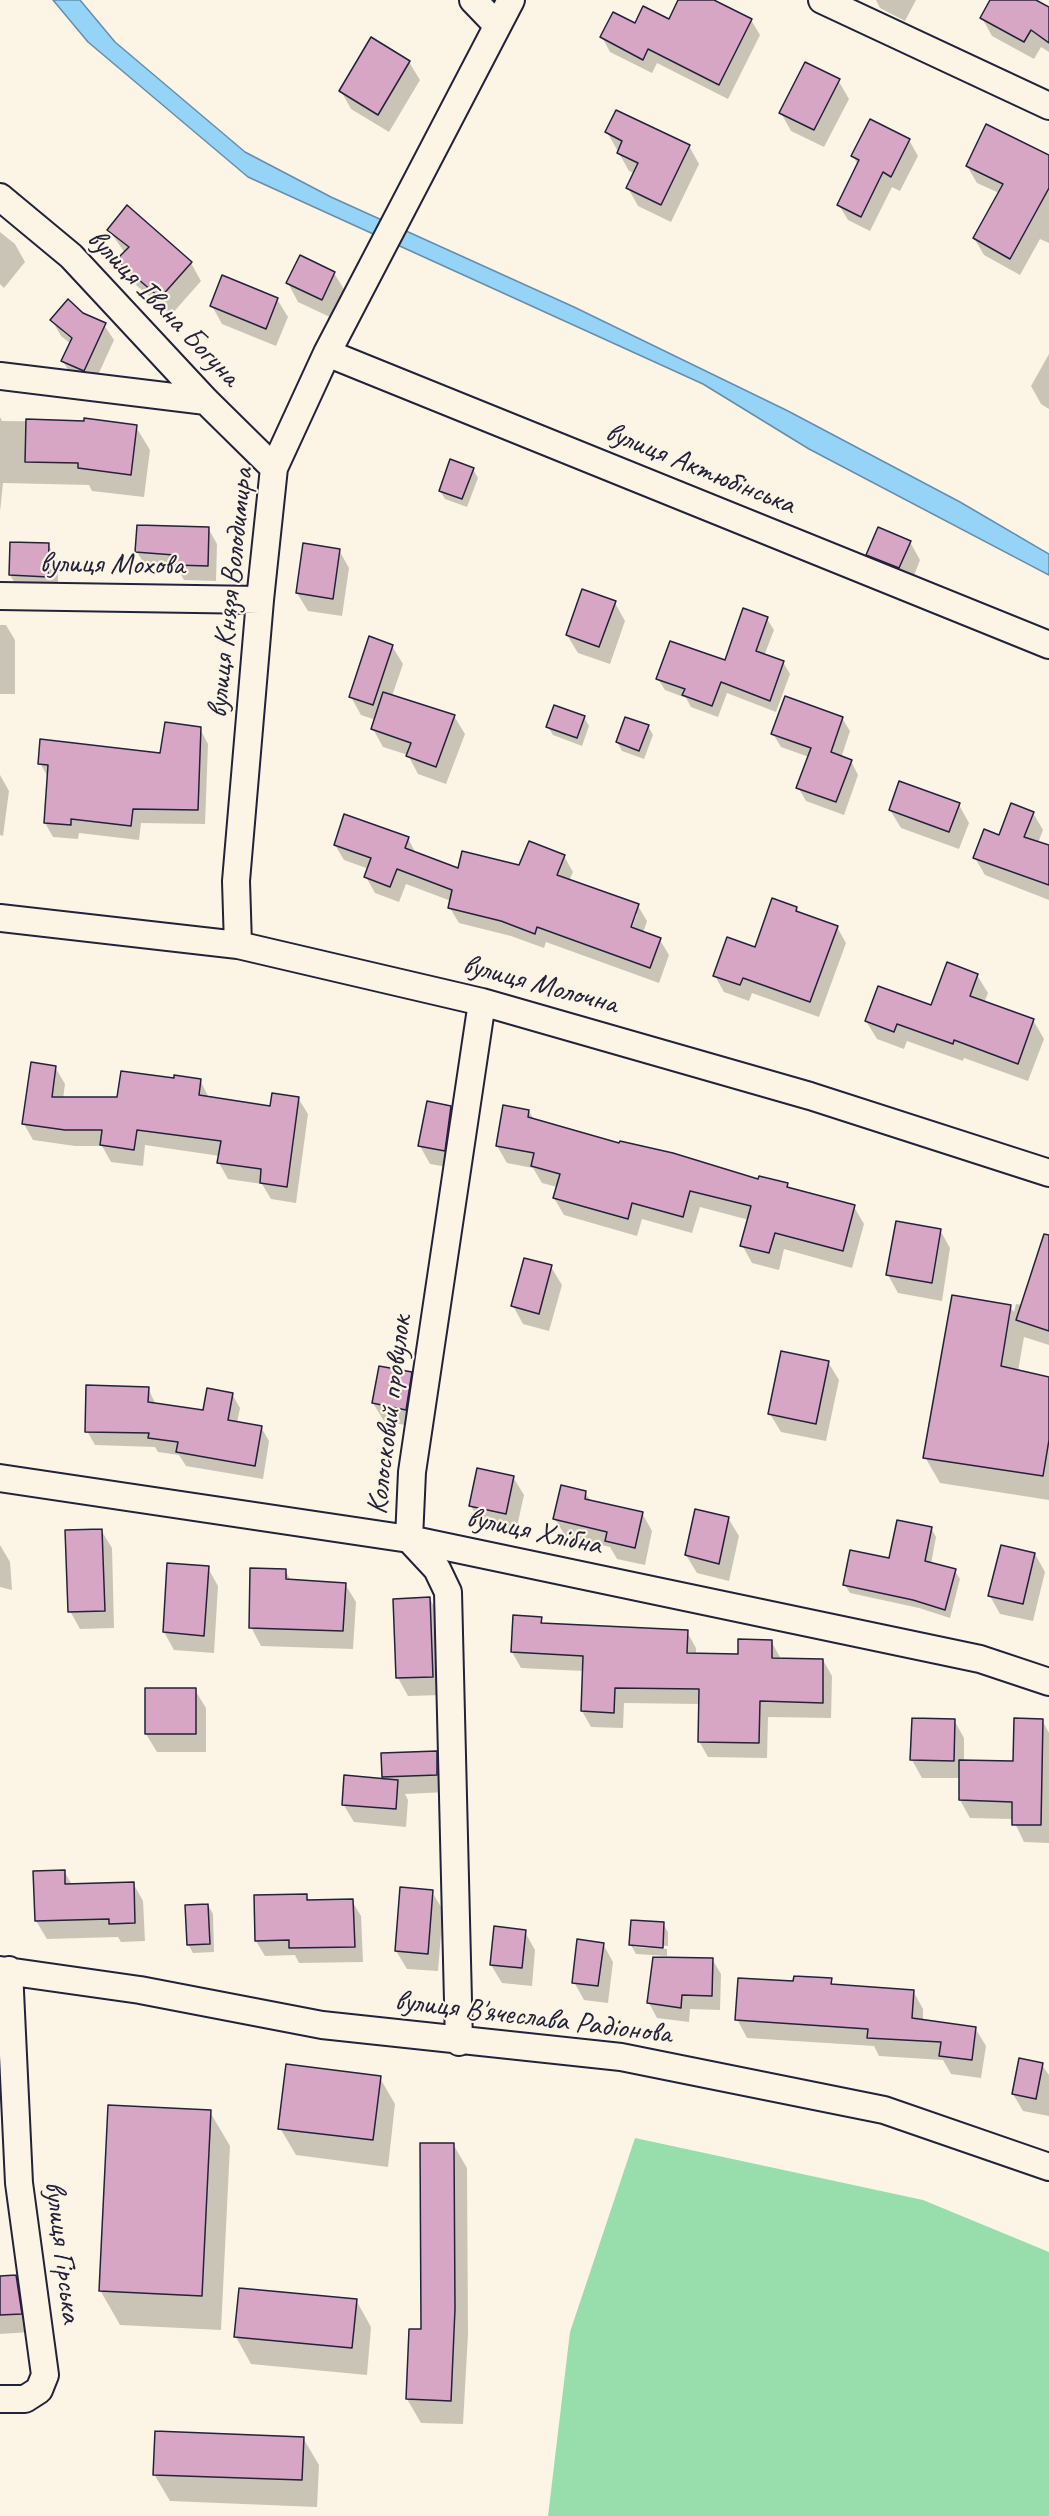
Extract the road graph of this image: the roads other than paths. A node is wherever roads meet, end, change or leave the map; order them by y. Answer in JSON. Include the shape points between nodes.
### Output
{"nodes":[{"id":1,"x":473,"y":0,"type":"edge"},
{"id":2,"x":512,"y":0,"type":"edge"},
{"id":3,"x":822,"y":0,"type":"edge"},
{"id":4,"x":497,"y":24,"type":"junction"},
{"id":5,"x":1049,"y":105,"type":"edge"},
{"id":6,"x":0,"y":197,"type":"edge"},
{"id":7,"x":327,"y":353,"type":"junction"},
{"id":8,"x":0,"y":376,"type":"edge"},
{"id":9,"x":206,"y":401,"type":"junction"},
{"id":10,"x":274,"y":468,"type":"junction"},
{"id":11,"x":0,"y":597,"type":"edge"},
{"id":12,"x":260,"y":600,"type":"junction"},
{"id":13,"x":1049,"y":645,"type":"edge"},
{"id":14,"x":0,"y":918,"type":"edge"},
{"id":15,"x":238,"y":945,"type":"junction"},
{"id":16,"x":482,"y":1002,"type":"junction"},
{"id":17,"x":1049,"y":1173,"type":"edge"},
{"id":18,"x":0,"y":1478,"type":"edge"},
{"id":19,"x":409,"y":1539,"type":"junction"},
{"id":20,"x":1049,"y":1682,"type":"edge"},
{"id":21,"x":4,"y":1970,"type":"edge"},
{"id":22,"x":459,"y":2042,"type":"junction"},
{"id":23,"x":1049,"y":2167,"type":"edge"},
{"id":24,"x":0,"y":2399,"type":"edge"}],
"edges":[{"from":1,"to":4,"type":"street"},
{"from":2,"to":4,"type":"street"},
{"from":3,"to":5,"type":"street"},
{"from":4,"to":7,"type":"street","name":"вулиця Князя Володимира"},
{"from":6,"to":9,"type":"street","name":"вулиця Івана Богуна","via":[[71,256]]},
{"from":7,"to":10,"type":"street","name":"вулиця Князя Володимира"},
{"from":7,"to":13,"type":"street","name":"вулиця Актюбінська"},
{"from":8,"to":9,"type":"street"},
{"from":9,"to":10,"type":"street","name":"вулиця Івана Богуна"},
{"from":10,"to":12,"type":"street","name":"вулиця Князя Володимира"},
{"from":11,"to":12,"type":"street","name":"вулиця Мохова"},
{"from":12,"to":15,"type":"street","name":"вулиця Князя Володимира","via":[[236,881]]},
{"from":14,"to":15,"type":"street","name":"вулиця Молочна"},
{"from":15,"to":16,"type":"street","name":"вулиця Молочна"},
{"from":16,"to":17,"type":"street","name":"вулиця Молочна","via":[[810,1096]]},
{"from":16,"to":19,"type":"street","name":"Колосковий провулок","via":[[412,1472]]},
{"from":18,"to":19,"type":"street","name":"вулиця Хлібна"},
{"from":19,"to":20,"type":"street","name":"вулиця Хлібна","via":[[981,1659]]},
{"from":19,"to":22,"type":"street","name":"Колосковий провулок","via":[[437,1569],[448,1592]]},
{"from":21,"to":22,"type":"street","name":"вулиця В'ячеслава Радіонова","via":[[140,1990],[322,2025]]},
{"from":21,"to":24,"type":"street","name":"вулиця Гірська","via":[[20,2183],[45,2375],[39,2391],[25,2399]]},
{"from":22,"to":23,"type":"street","name":"вулиця В'ячеслава Радіонова","via":[[621,2057],[884,2110]]}]}
